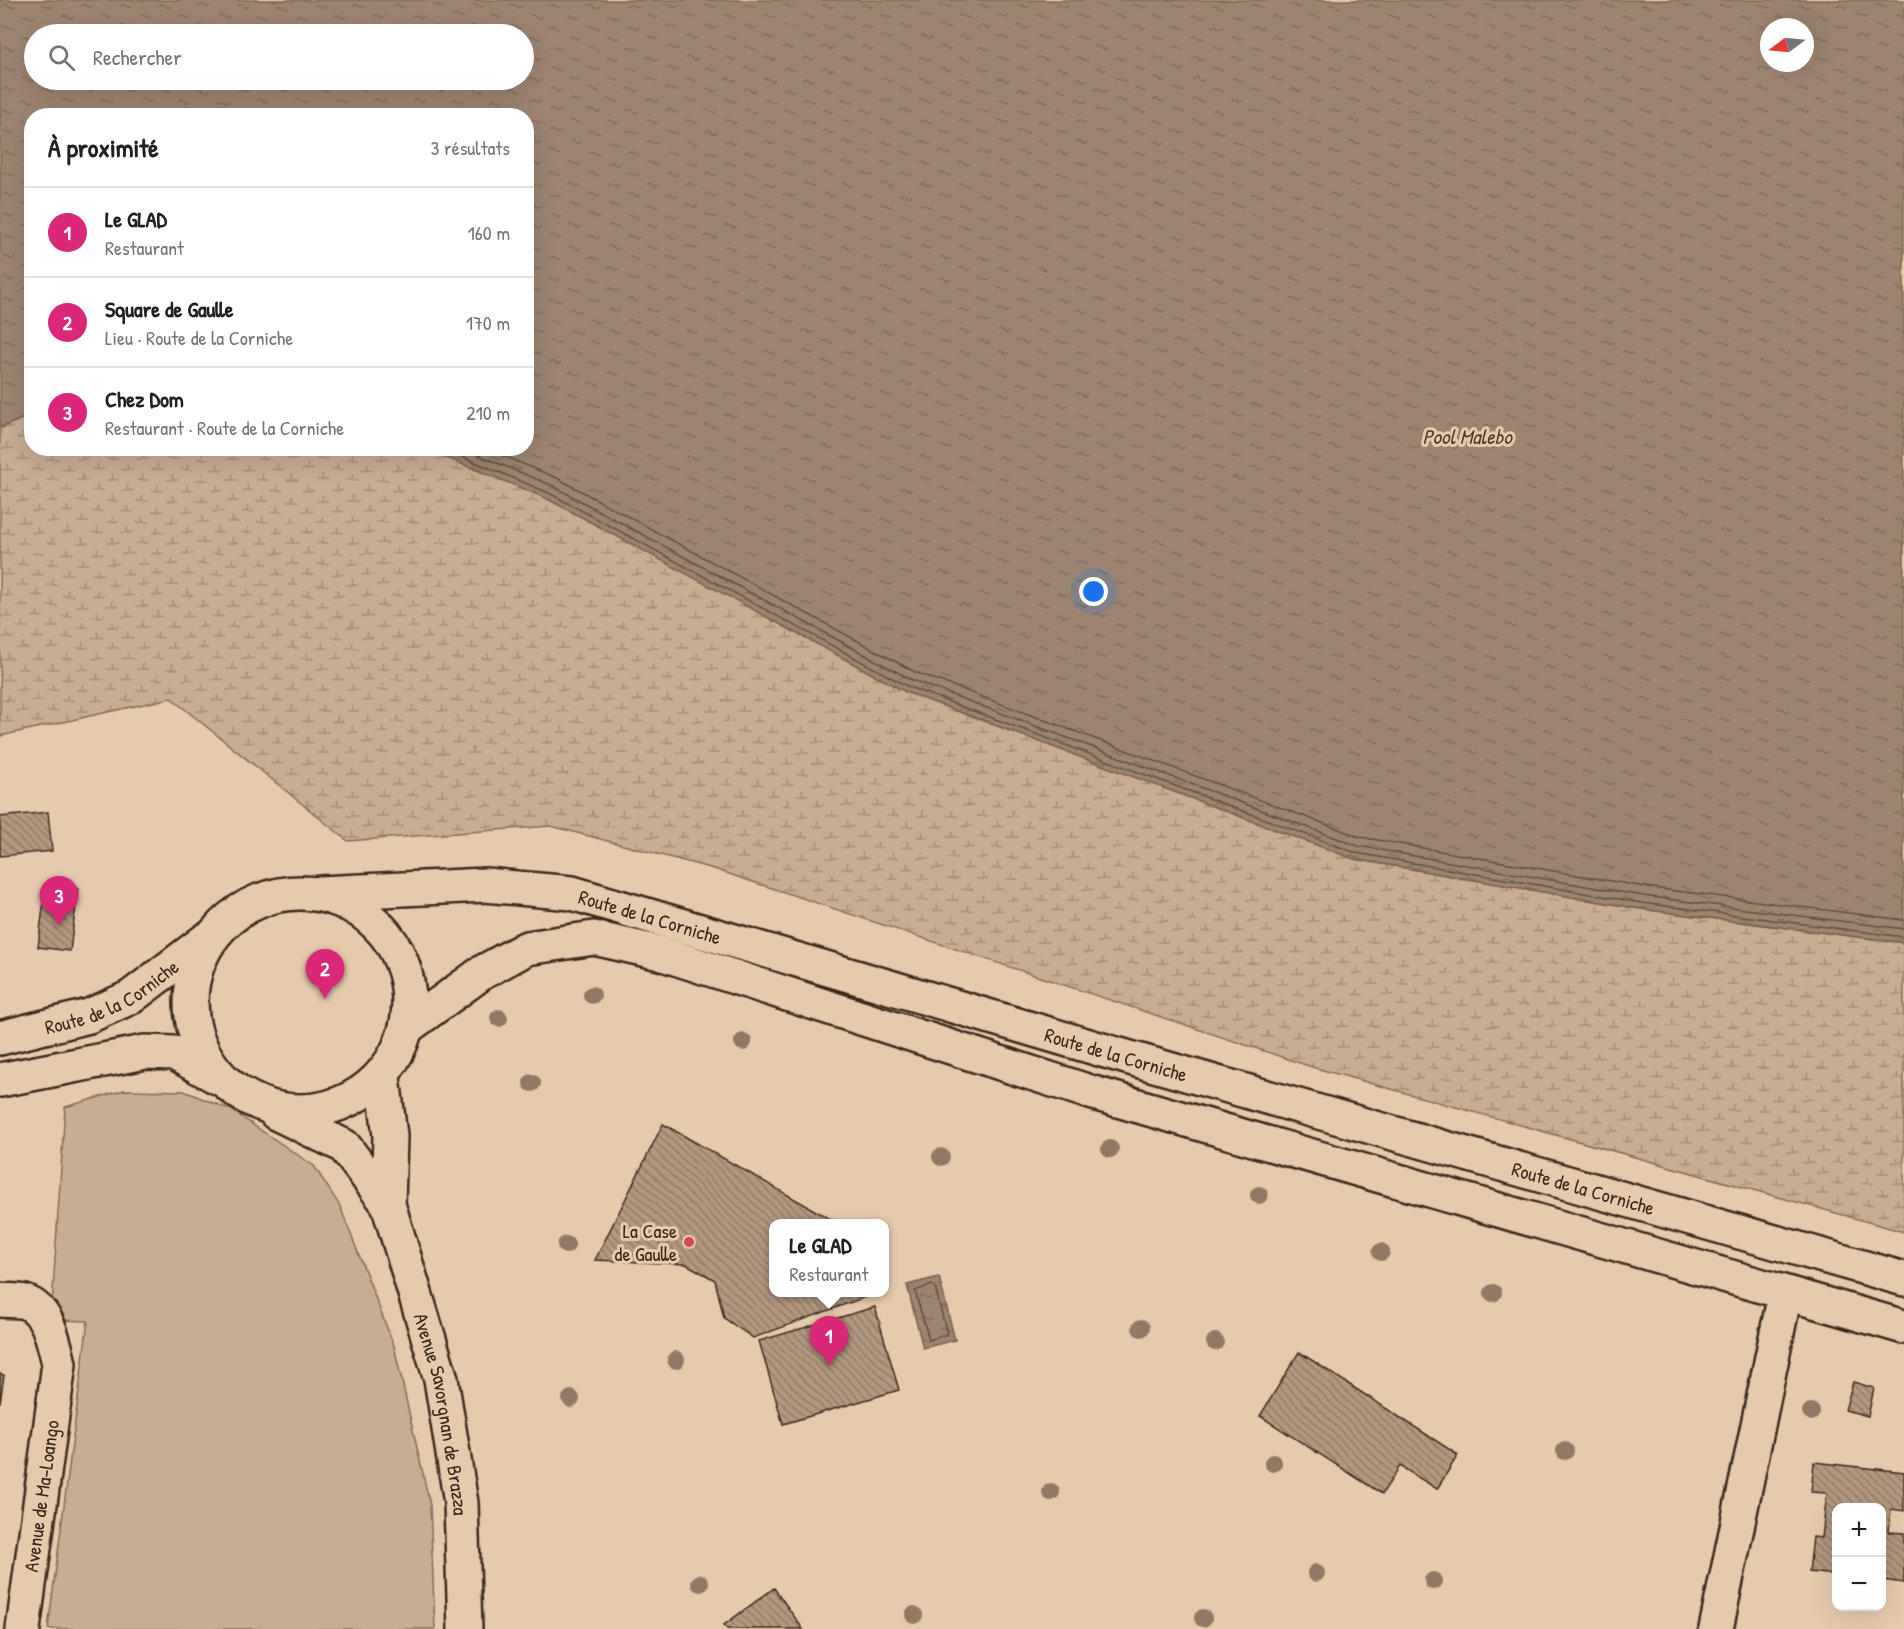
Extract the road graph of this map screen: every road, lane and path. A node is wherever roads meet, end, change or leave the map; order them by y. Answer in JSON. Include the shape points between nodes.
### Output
{"nodes":[{"id":1,"x":320,"y":893,"type":"junction"},
{"id":2,"x":212,"y":935,"type":"junction"},
{"id":3,"x":409,"y":1026,"type":"junction"},
{"id":4,"x":0,"y":1038,"type":"edge"},
{"id":5,"x":383,"y":1077,"type":"junction"},
{"id":6,"x":0,"y":1080,"type":"edge"},
{"id":7,"x":223,"y":1081,"type":"junction"},
{"id":8,"x":258,"y":1104,"type":"junction"},
{"id":9,"x":388,"y":1204,"type":"junction"},
{"id":10,"x":1904,"y":1279,"type":"edge"},
{"id":11,"x":1785,"y":1294,"type":"junction"},
{"id":12,"x":0,"y":1300,"type":"edge"},
{"id":13,"x":1904,"y":1327,"type":"edge"},
{"id":14,"x":1725,"y":1627,"type":"edge"},
{"id":15,"x":23,"y":1629,"type":"edge"},
{"id":16,"x":465,"y":1629,"type":"edge"}],
"edges":[{"from":1,"to":2,"type":"main road","name":"Route de la Corniche","via":[[279,893],[242,908]]},
{"from":1,"to":3,"type":"main road","name":"Route de la Corniche","via":[[356,906],[385,931],[404,965]]},
{"from":1,"to":10,"type":"main road","name":"Route de la Corniche","via":[[485,885],[572,893],[1108,1052]]},
{"from":2,"to":4,"type":"main road","name":"Route de la Corniche","via":[[132,997],[89,1016]]},
{"from":2,"to":7,"type":"main road","name":"Route de la Corniche","via":[[195,971],[191,1011],[200,1048]]},
{"from":3,"to":5,"type":"main road","name":"Route de la Corniche"},
{"from":3,"to":11,"type":"main road","name":"Route de la Corniche","via":[[483,972],[527,948],[594,939],[660,953],[1090,1092]]},
{"from":5,"to":8,"type":"main road","name":"Route de la Corniche","via":[[346,1103],[302,1113]]},
{"from":5,"to":9,"type":"main road","name":"Avenue Savorgnan de Brazza","via":[[390,1136]]},
{"from":6,"to":7,"type":"main road","name":"Route de la Corniche","via":[[146,1052],[174,1053]]},
{"from":7,"to":8,"type":"main road","name":"Route de la Corniche"},
{"from":8,"to":9,"type":"main road","name":"Avenue Savorgnan de Brazza","via":[[344,1146]]},
{"from":9,"to":16,"type":"main road","name":"Avenue Savorgnan de Brazza","via":[[441,1379],[461,1503]]},
{"from":11,"to":13,"type":"main road","name":"Route de la Corniche"},
{"from":11,"to":14,"type":"main road"},
{"from":12,"to":15,"type":"main road","name":"Avenue de Ma-Loango","via":[[25,1302],[37,1310],[50,1328],[59,1364]]}]}
